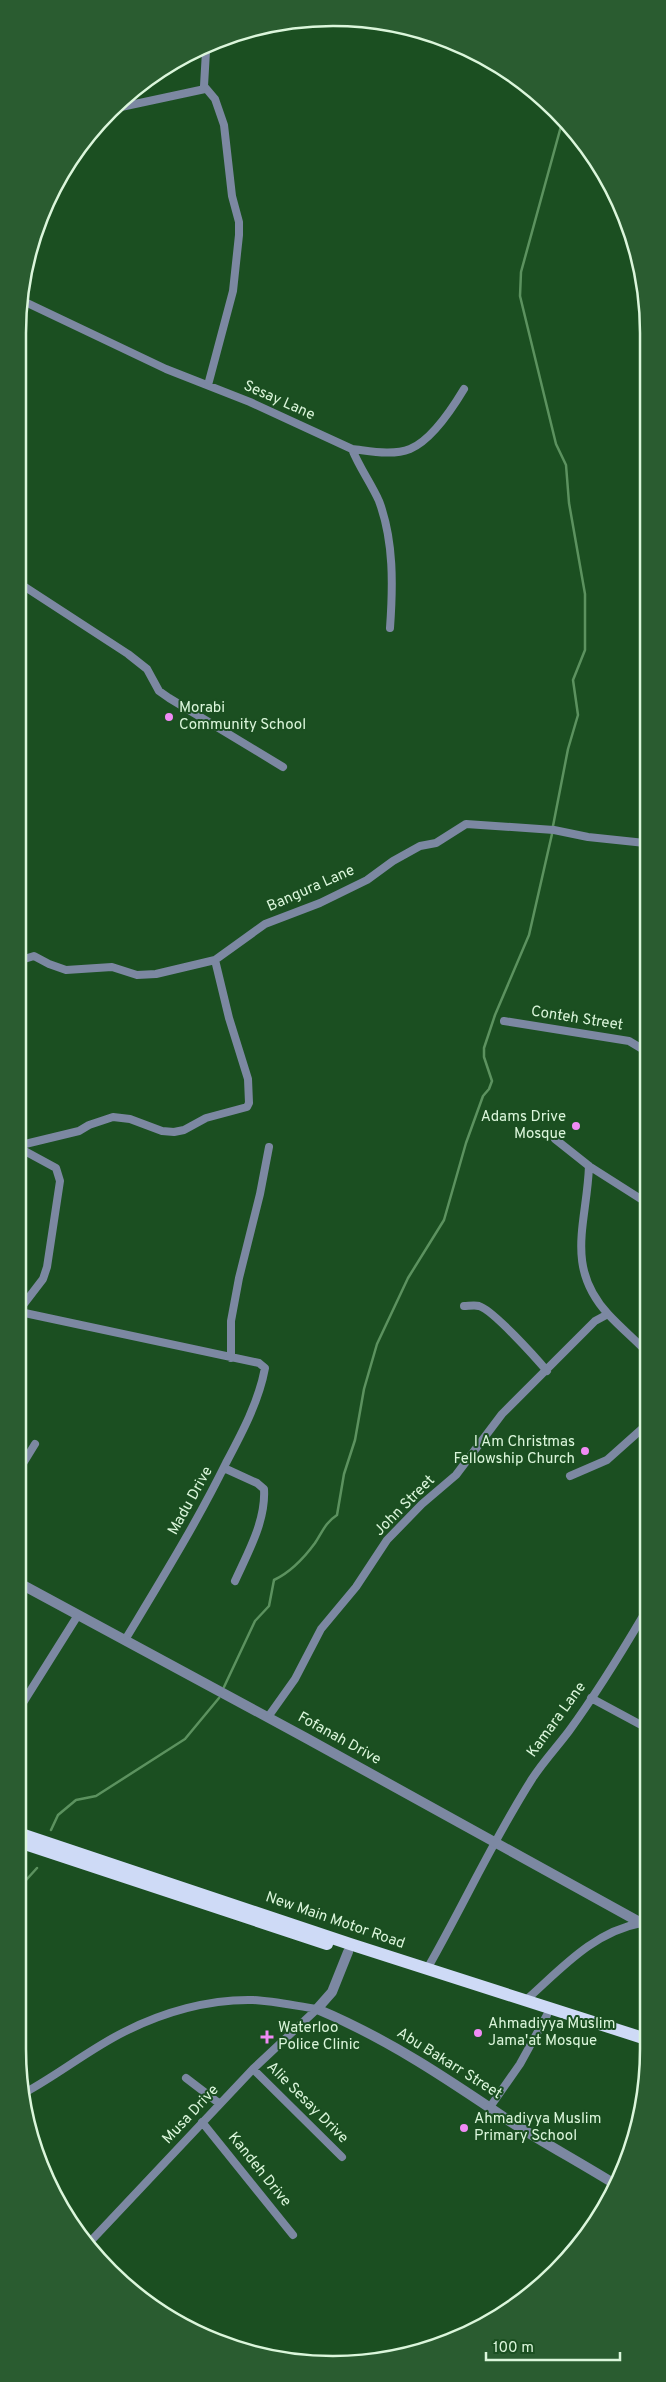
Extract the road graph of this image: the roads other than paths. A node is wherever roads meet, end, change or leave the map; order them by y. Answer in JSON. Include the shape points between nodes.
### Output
{"nodes":[{"id":1,"x":206,"y":54,"type":"edge"},
{"id":2,"x":205,"y":89,"type":"junction"},
{"id":3,"x":127,"y":106,"type":"edge"},
{"id":4,"x":28,"y":303,"type":"edge"},
{"id":5,"x":208,"y":384,"type":"junction"},
{"id":6,"x":464,"y":389,"type":"dead end"},
{"id":7,"x":352,"y":449,"type":"junction"},
{"id":8,"x":26,"y":588,"type":"edge"},
{"id":9,"x":390,"y":628,"type":"dead end"},
{"id":10,"x":283,"y":767,"type":"dead end"},
{"id":11,"x":640,"y":842,"type":"edge"},
{"id":12,"x":26,"y":958,"type":"edge"},
{"id":13,"x":215,"y":960,"type":"junction"},
{"id":14,"x":504,"y":1021,"type":"dead end"},
{"id":15,"x":640,"y":1047,"type":"edge"},
{"id":16,"x":554,"y":1139,"type":"dead end"},
{"id":17,"x":26,"y":1144,"type":"edge"},
{"id":18,"x":269,"y":1147,"type":"dead end"},
{"id":19,"x":26,"y":1152,"type":"edge"},
{"id":20,"x":589,"y":1166,"type":"junction"},
{"id":21,"x":640,"y":1198,"type":"edge"},
{"id":22,"x":26,"y":1303,"type":"edge"},
{"id":23,"x":464,"y":1306,"type":"dead end"},
{"id":24,"x":26,"y":1312,"type":"edge"},
{"id":25,"x":608,"y":1314,"type":"junction"},
{"id":26,"x":640,"y":1345,"type":"edge"},
{"id":27,"x":231,"y":1358,"type":"junction"},
{"id":28,"x":547,"y":1371,"type":"junction"},
{"id":29,"x":640,"y":1431,"type":"edge"},
{"id":30,"x":35,"y":1444,"type":"dead end"},
{"id":31,"x":26,"y":1460,"type":"edge"},
{"id":32,"x":224,"y":1468,"type":"junction"},
{"id":33,"x":570,"y":1476,"type":"dead end"},
{"id":34,"x":235,"y":1581,"type":"dead end"},
{"id":35,"x":26,"y":1587,"type":"edge"},
{"id":36,"x":78,"y":1615,"type":"junction"},
{"id":37,"x":640,"y":1621,"type":"edge"},
{"id":38,"x":125,"y":1640,"type":"junction"},
{"id":39,"x":26,"y":1698,"type":"edge"},
{"id":40,"x":591,"y":1698,"type":"junction"},
{"id":41,"x":268,"y":1717,"type":"junction"},
{"id":42,"x":640,"y":1724,"type":"edge"},
{"id":43,"x":26,"y":1836,"type":"edge"},
{"id":44,"x":494,"y":1842,"type":"junction"},
{"id":45,"x":26,"y":1845,"type":"edge"},
{"id":46,"x":640,"y":1922,"type":"edge"},
{"id":47,"x":640,"y":1923,"type":"edge"},
{"id":48,"x":348,"y":1952,"type":"junction"},
{"id":49,"x":427,"y":1969,"type":"junction"},
{"id":50,"x":526,"y":2000,"type":"junction"},
{"id":51,"x":317,"y":2009,"type":"junction"},
{"id":52,"x":547,"y":2015,"type":"junction"},
{"id":53,"x":640,"y":2037,"type":"edge"},
{"id":54,"x":640,"y":2045,"type":"edge"},
{"id":55,"x":253,"y":2069,"type":"junction"},
{"id":56,"x":186,"y":2078,"type":"dead end"},
{"id":57,"x":29,"y":2090,"type":"edge"},
{"id":58,"x":220,"y":2104,"type":"junction"},
{"id":59,"x":490,"y":2107,"type":"junction"},
{"id":60,"x":202,"y":2122,"type":"junction"},
{"id":61,"x":342,"y":2157,"type":"dead end"},
{"id":62,"x":610,"y":2180,"type":"edge"},
{"id":63,"x":294,"y":2235,"type":"dead end"},
{"id":64,"x":93,"y":2239,"type":"edge"}],
"edges":[{"from":1,"to":2,"type":"street"},
{"from":2,"to":3,"type":"street"},
{"from":2,"to":5,"type":"street","via":[[215,99],[224,125],[231,190],[239,222],[233,291]]},
{"from":4,"to":5,"type":"street","name":"Sesay Lane","via":[[166,369]]},
{"from":5,"to":7,"type":"street","name":"Sesay Lane"},
{"from":6,"to":7,"type":"street","name":"Sesay Lane","via":[[449,414],[424,440],[410,449],[383,453]]},
{"from":7,"to":9,"type":"street","via":[[360,470],[379,501],[388,533],[392,574]]},
{"from":8,"to":10,"type":"street","via":[[128,654],[147,669],[159,691],[169,698]]},
{"from":11,"to":13,"type":"street","name":"Bangura Lane","via":[[554,830],[466,824],[393,861],[367,880],[320,903],[265,924]]},
{"from":12,"to":13,"type":"street","name":"Bangura Lane","via":[[34,956],[66,970],[112,967],[137,976]]},
{"from":13,"to":17,"type":"street","via":[[248,1079],[247,1108],[206,1118],[174,1132],[113,1117],[89,1124],[79,1131]]},
{"from":14,"to":15,"type":"street","name":"Conteh Street","via":[[630,1041]]},
{"from":16,"to":20,"type":"street"},
{"from":18,"to":27,"type":"street","via":[[234,1304]]},
{"from":19,"to":22,"type":"street","via":[[56,1168],[60,1181],[47,1267],[43,1279]]},
{"from":20,"to":21,"type":"street"},
{"from":20,"to":25,"type":"street","via":[[580,1248],[583,1274]]},
{"from":23,"to":28,"type":"street","via":[[480,1306],[491,1314],[525,1345]]},
{"from":24,"to":27,"type":"street"},
{"from":25,"to":26,"type":"street"},
{"from":25,"to":28,"type":"street","name":"John Street","via":[[595,1321]]},
{"from":27,"to":32,"type":"street","name":"Madu Drive","via":[[259,1363],[266,1368],[243,1430]]},
{"from":28,"to":41,"type":"street","name":"John Street","via":[[502,1414],[456,1475],[387,1540],[356,1588],[320,1629],[295,1679]]},
{"from":29,"to":33,"type":"street","via":[[607,1460]]},
{"from":30,"to":31,"type":"street"},
{"from":32,"to":34,"type":"street","via":[[264,1489],[265,1502],[255,1538]]},
{"from":32,"to":38,"type":"street","name":"Madu Drive","via":[[199,1518]]},
{"from":35,"to":36,"type":"street","name":"Fofanah Drive"},
{"from":36,"to":38,"type":"street","name":"Fofanah Drive"},
{"from":36,"to":39,"type":"street"},
{"from":37,"to":40,"type":"street","name":"Kamara Lane"},
{"from":38,"to":41,"type":"street","name":"Fofanah Drive"},
{"from":40,"to":42,"type":"street"},
{"from":40,"to":44,"type":"street","name":"Kamara Lane","via":[[540,1766]]},
{"from":41,"to":44,"type":"street","name":"Fofanah Drive"},
{"from":43,"to":49,"type":"highway","name":"New Main Motor Road"},
{"from":44,"to":46,"type":"street","name":"Fofanah Drive"},
{"from":44,"to":49,"type":"street","name":"Kamara Lane"},
{"from":45,"to":48,"type":"highway","name":"New Main Motor Road"},
{"from":47,"to":50,"type":"street","via":[[620,1927],[596,1940]]},
{"from":48,"to":51,"type":"street","via":[[332,1992]]},
{"from":48,"to":52,"type":"highway","name":"New Main Motor Road"},
{"from":49,"to":50,"type":"highway","name":"New Main Motor Road"},
{"from":50,"to":53,"type":"highway","name":"New Main Motor Road"},
{"from":51,"to":55,"type":"street","name":"Musa Drive"},
{"from":51,"to":57,"type":"street","via":[[253,2000],[189,2008],[123,2032]]},
{"from":51,"to":59,"type":"street","name":"Abu Bakarr Street","via":[[382,2040]]},
{"from":52,"to":54,"type":"highway","name":"New Main Motor Road"},
{"from":52,"to":59,"type":"street","via":[[520,2064]]},
{"from":55,"to":58,"type":"street","name":"Musa Drive"},
{"from":55,"to":61,"type":"street","name":"Alie Sesay Drive"},
{"from":56,"to":58,"type":"street"},
{"from":58,"to":60,"type":"street","name":"Musa Drive"},
{"from":59,"to":62,"type":"street","name":"Abu Bakarr Street"},
{"from":60,"to":63,"type":"street","name":"Kandeh Drive"},
{"from":60,"to":64,"type":"street","name":"Musa Drive"}]}
